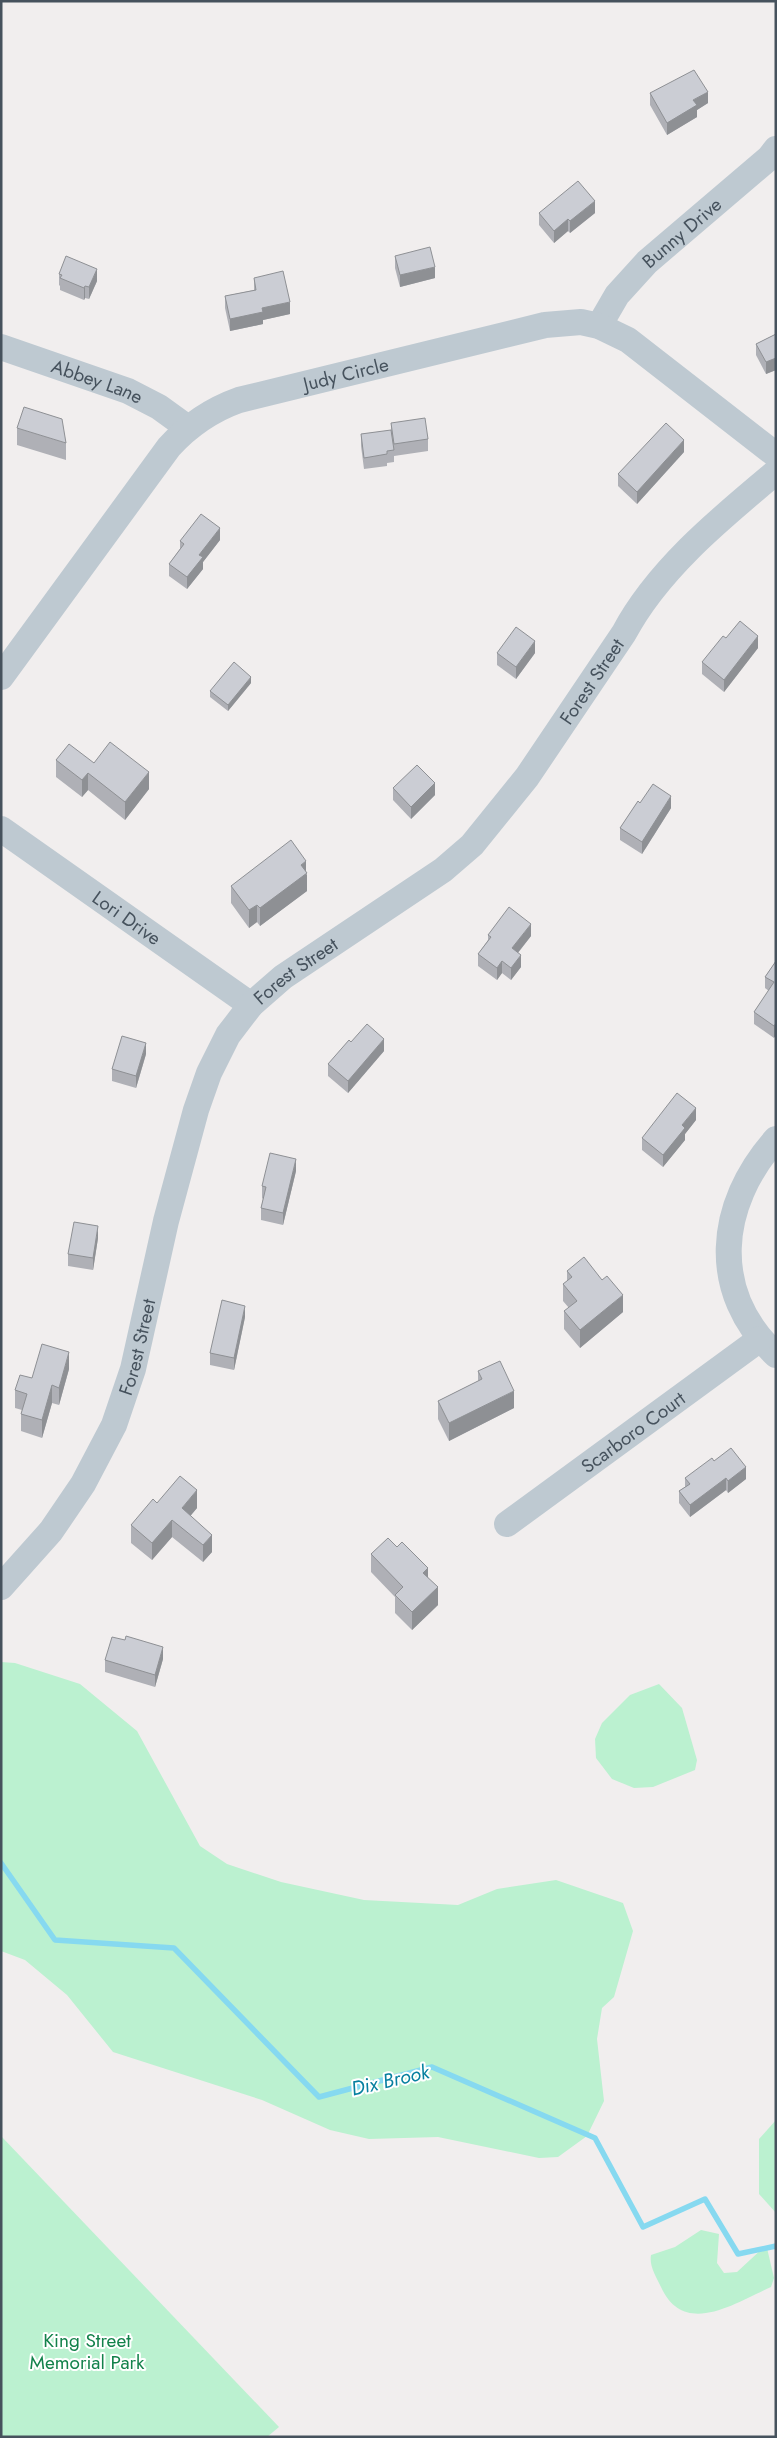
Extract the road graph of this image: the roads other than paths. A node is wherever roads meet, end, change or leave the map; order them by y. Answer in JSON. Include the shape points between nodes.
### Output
{"nodes":[{"id":1,"x":776,"y":149,"type":"edge"},
{"id":2,"x":599,"y":326,"type":"junction"},
{"id":3,"x":1,"y":347,"type":"edge"},
{"id":4,"x":188,"y":428,"type":"junction"},
{"id":5,"x":776,"y":455,"type":"edge"},
{"id":6,"x":776,"y":472,"type":"edge"},
{"id":7,"x":1,"y":677,"type":"edge"},
{"id":8,"x":1,"y":829,"type":"edge"},
{"id":9,"x":252,"y":1006,"type":"junction"},
{"id":10,"x":776,"y":1139,"type":"edge"},
{"id":11,"x":768,"y":1347,"type":"edge"},
{"id":12,"x":507,"y":1524,"type":"dead end"},
{"id":13,"x":1,"y":1588,"type":"edge"}],
"edges":[{"from":1,"to":2,"type":"street","name":"Bunny Drive","via":[[642,267],[618,295]]},
{"from":2,"to":4,"type":"street","name":"Judy Circle","via":[[581,322],[545,325],[249,398],[211,412]]},
{"from":2,"to":5,"type":"street","name":"Judy Circle","via":[[643,350]]},
{"from":3,"to":4,"type":"street","name":"Abbey Lane","via":[[128,391],[159,407]]},
{"from":4,"to":7,"type":"street","name":"Judy Circle","via":[[160,458]]},
{"from":6,"to":9,"type":"street","name":"Forest Street","via":[[702,535],[673,567],[632,618],[527,777],[472,845],[443,870],[284,977]]},
{"from":8,"to":9,"type":"street","name":"Lori Drive"},
{"from":9,"to":13,"type":"street","name":"Forest Street","via":[[228,1035],[209,1073],[196,1110],[166,1221],[133,1369],[114,1425],[83,1484],[51,1532]]},
{"from":10,"to":11,"type":"street","via":[[743,1184],[729,1232],[734,1285],[746,1317]]},
{"from":11,"to":12,"type":"street","name":"Scarboro Court"}]}
